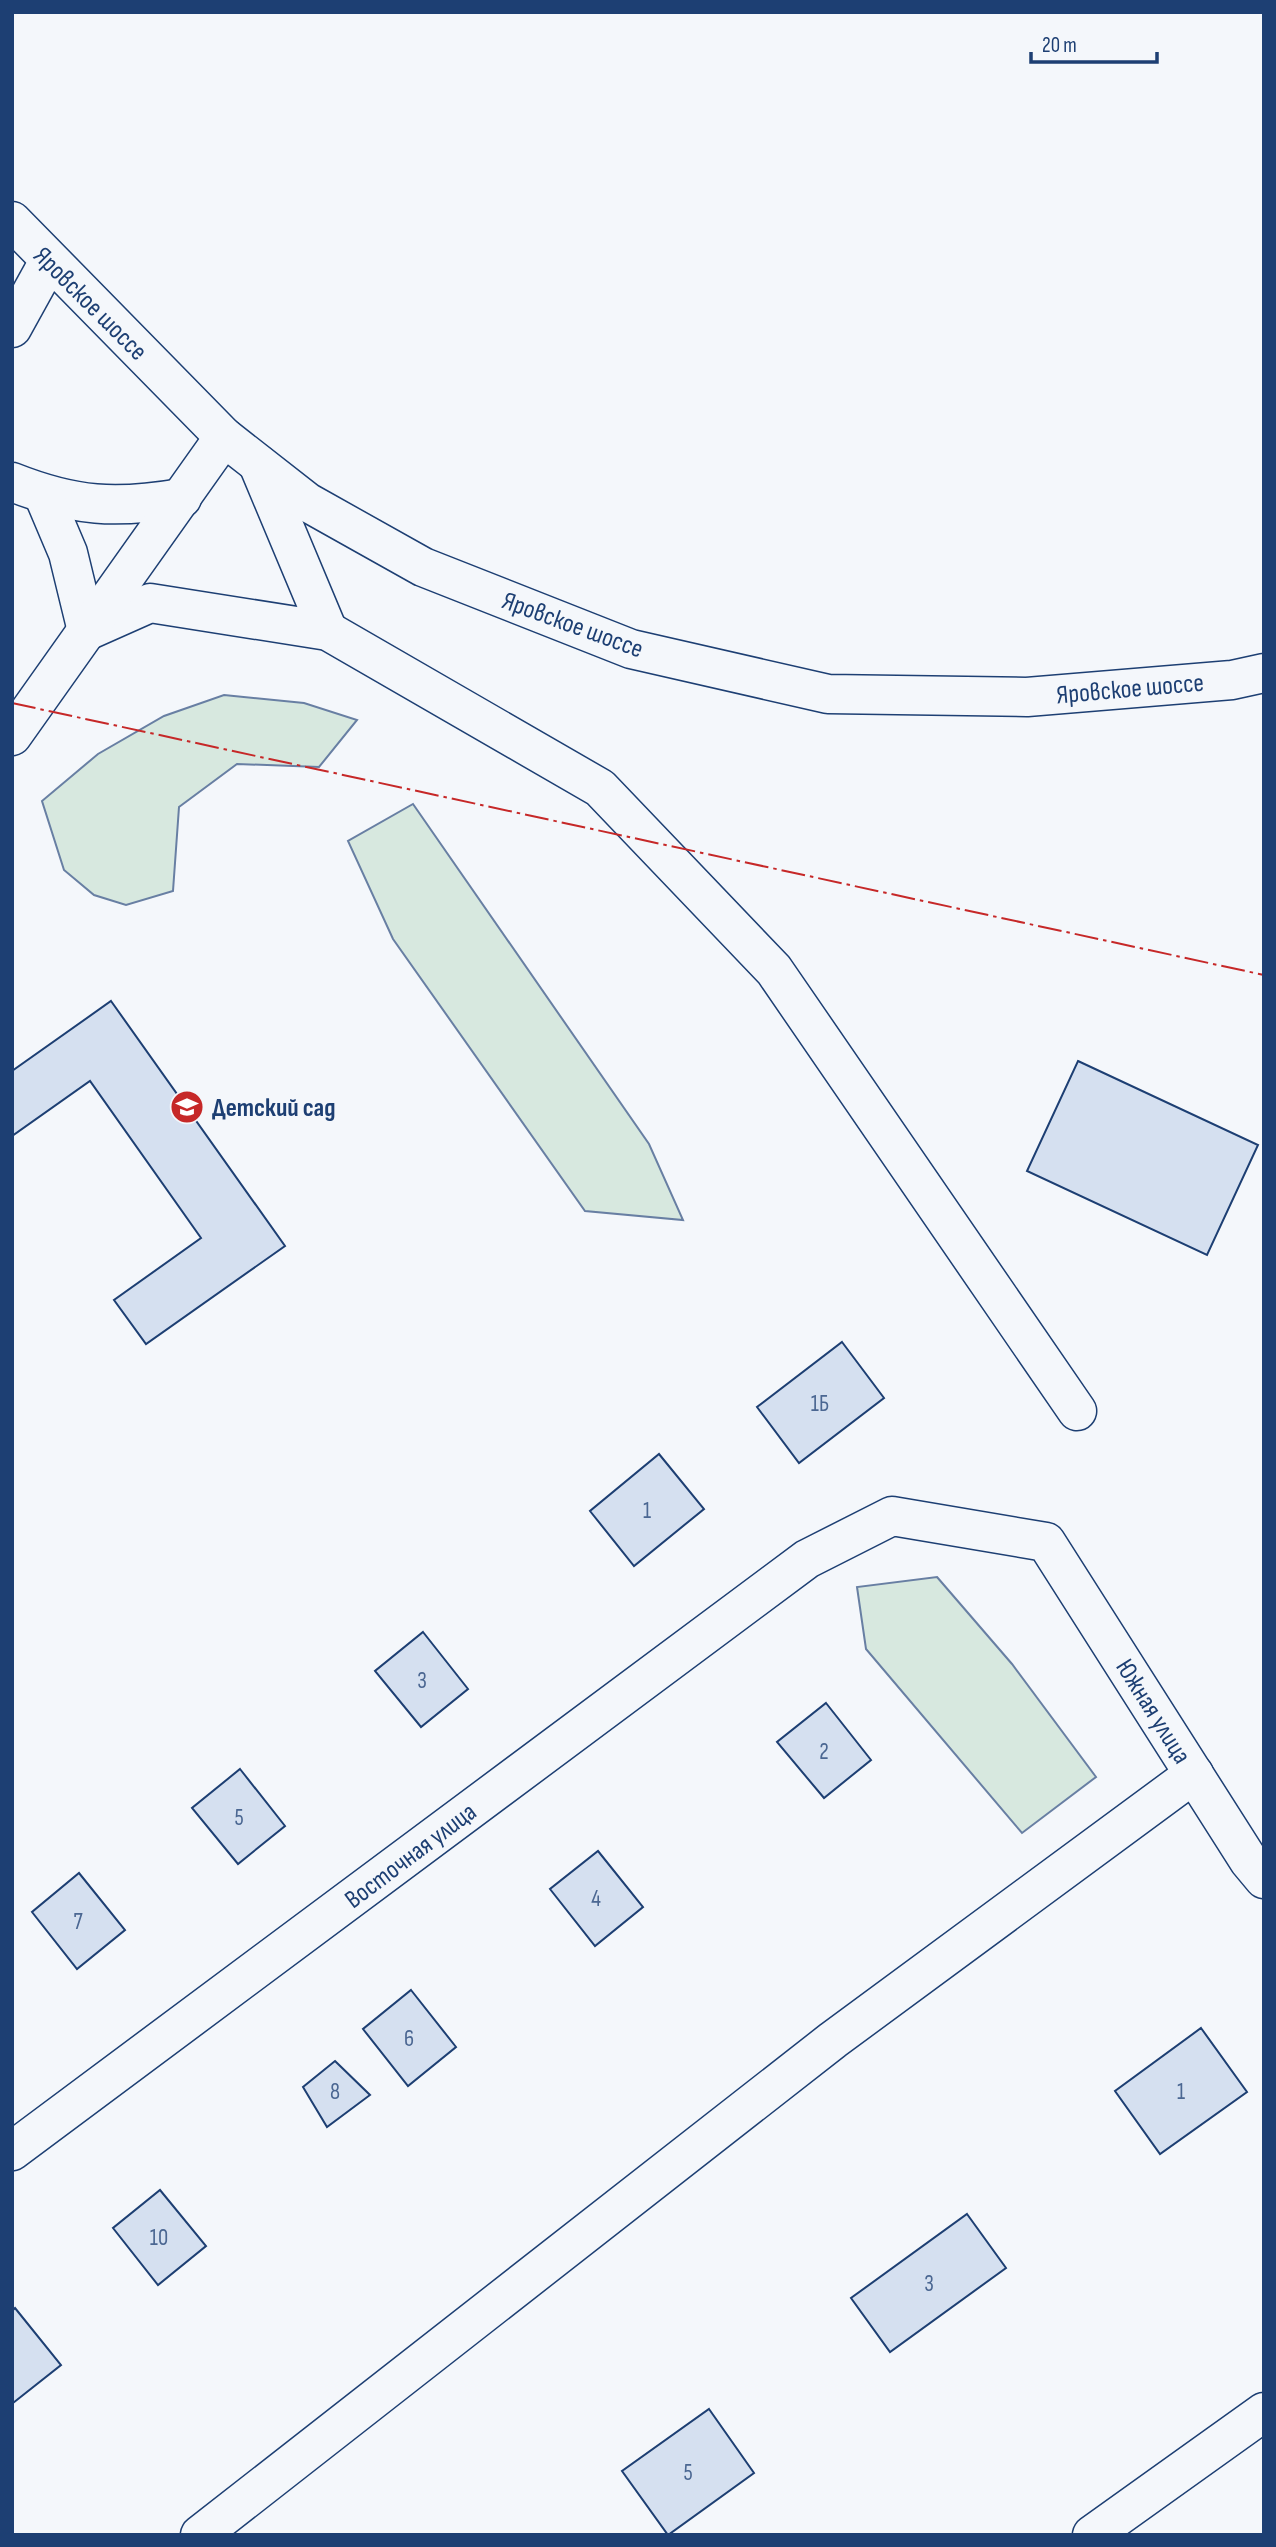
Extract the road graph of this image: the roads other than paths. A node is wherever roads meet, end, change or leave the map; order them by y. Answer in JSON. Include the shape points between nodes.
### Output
{"nodes":[{"id":1,"x":12,"y":221,"type":"edge"},
{"id":2,"x":50,"y":261,"type":"junction"},
{"id":3,"x":12,"y":328,"type":"edge"},
{"id":4,"x":224,"y":437,"type":"junction"},
{"id":5,"x":258,"y":464,"type":"junction"},
{"id":6,"x":27,"y":488,"type":"edge"},
{"id":7,"x":181,"y":498,"type":"junction"},
{"id":8,"x":87,"y":631,"type":"junction"},
{"id":9,"x":328,"y":631,"type":"junction"},
{"id":10,"x":1264,"y":673,"type":"edge"},
{"id":11,"x":12,"y":736,"type":"edge"},
{"id":12,"x":1077,"y":1411,"type":"dead end"},
{"id":13,"x":1046,"y":1542,"type":"joint"},
{"id":14,"x":1194,"y":1774,"type":"junction"},
{"id":15,"x":1264,"y":1879,"type":"edge"},
{"id":16,"x":12,"y":2151,"type":"edge"},
{"id":17,"x":1264,"y":2412,"type":"edge"},
{"id":18,"x":200,"y":2535,"type":"edge"},
{"id":19,"x":1092,"y":2535,"type":"edge"}],
"edges":[{"from":1,"to":2,"type":"street","name":"Яровское шоссе"},
{"from":2,"to":3,"type":"street"},
{"from":2,"to":4,"type":"street","name":"Яровское шоссе"},
{"from":4,"to":5,"type":"street","name":"Яровское шоссе"},
{"from":4,"to":7,"type":"street"},
{"from":5,"to":9,"type":"street"},
{"from":5,"to":10,"type":"street","name":"Яровское шоссе","via":[[307,502],[423,567],[631,649],[828,694],[1027,697],[1232,680]]},
{"from":6,"to":7,"type":"street","via":[[85,504],[130,506]]},
{"from":6,"to":8,"type":"street","via":[[68,553]]},
{"from":7,"to":8,"type":"street"},
{"from":8,"to":9,"type":"street","via":[[150,603]]},
{"from":8,"to":11,"type":"street"},
{"from":9,"to":12,"type":"street","via":[[600,788],[774,970]]},
{"from":13,"to":14,"type":"street","name":"Южная улица"},
{"from":13,"to":16,"type":"street","name":"Восточная улица","via":[[892,1516],[807,1559]]},
{"from":14,"to":15,"type":"street","name":"Южная улица"},
{"from":14,"to":18,"type":"street","via":[[833,2040]]},
{"from":17,"to":19,"type":"street"}]}
